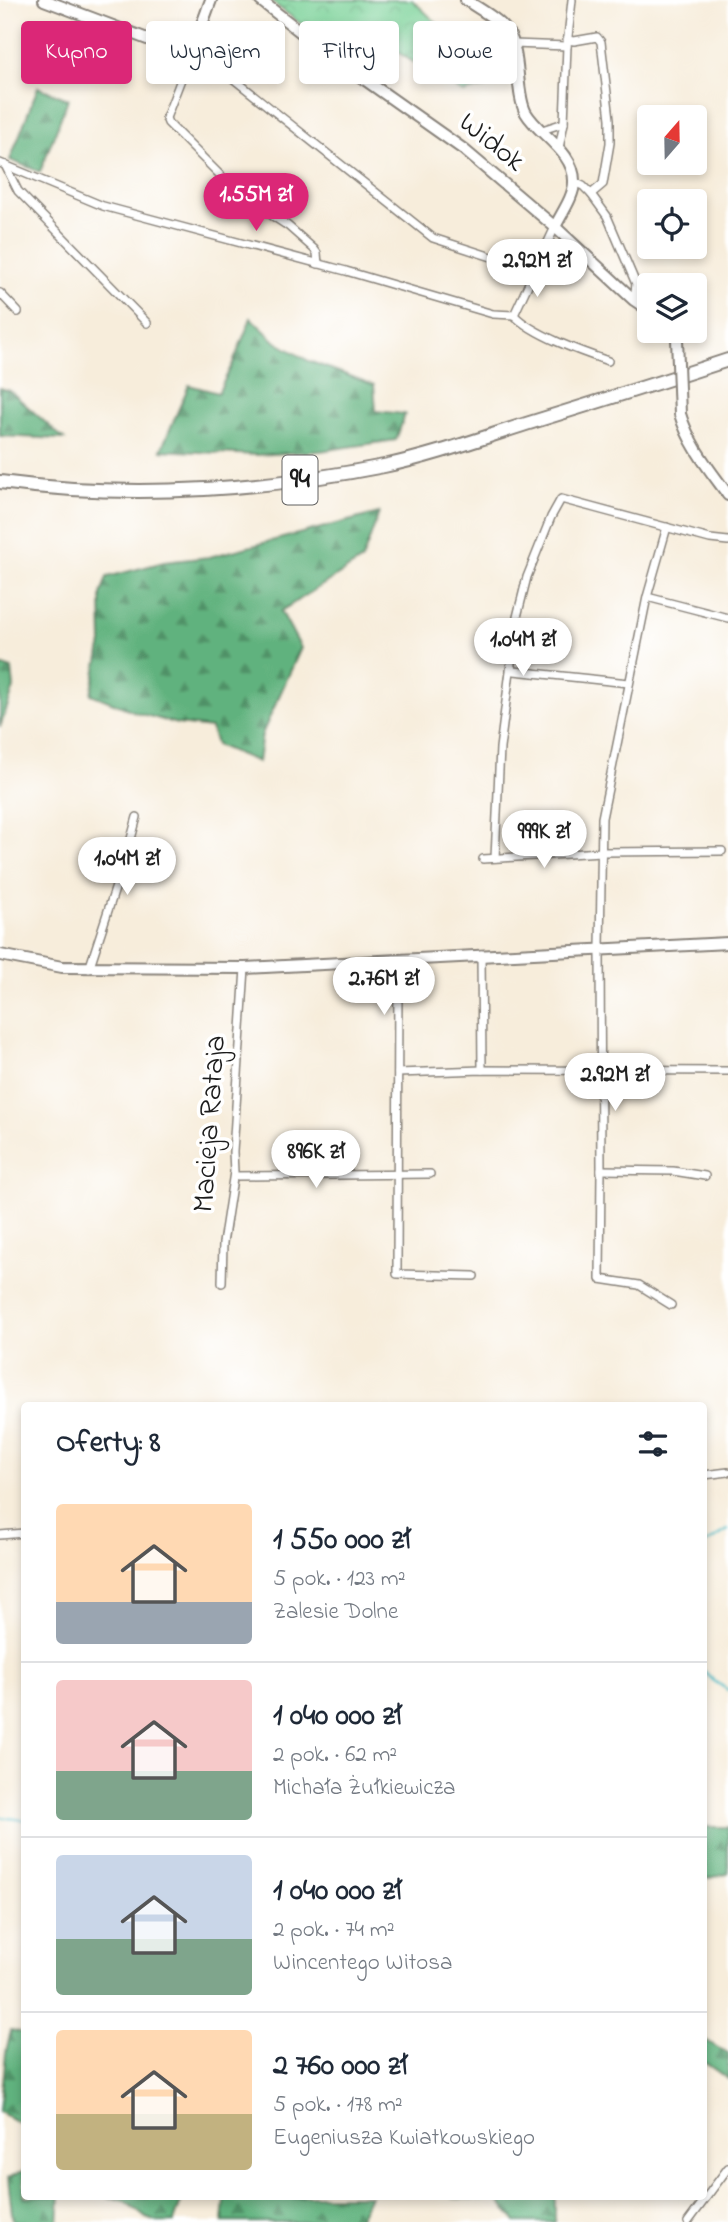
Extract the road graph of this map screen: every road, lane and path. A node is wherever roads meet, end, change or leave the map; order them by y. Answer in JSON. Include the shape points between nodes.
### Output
{"nodes":[{"id":1,"x":44,"y":0,"type":"edge"},
{"id":2,"x":211,"y":0,"type":"edge"},
{"id":3,"x":260,"y":0,"type":"edge"},
{"id":4,"x":466,"y":0,"type":"edge"},
{"id":5,"x":572,"y":0,"type":"edge"},
{"id":6,"x":202,"y":21,"type":"edge"},
{"id":7,"x":495,"y":21,"type":"edge"},
{"id":8,"x":146,"y":39,"type":"edge"},
{"id":9,"x":567,"y":43,"type":"junction"},
{"id":10,"x":517,"y":44,"type":"edge"},
{"id":11,"x":517,"y":67,"type":"edge"},
{"id":12,"x":179,"y":84,"type":"edge"},
{"id":13,"x":239,"y":84,"type":"edge"},
{"id":14,"x":564,"y":123,"type":"junction"},
{"id":15,"x":542,"y":130,"type":"junction"},
{"id":16,"x":559,"y":148,"type":"junction"},
{"id":17,"x":2,"y":164,"type":"edge"},
{"id":18,"x":574,"y":182,"type":"junction"},
{"id":19,"x":591,"y":194,"type":"junction"},
{"id":20,"x":555,"y":227,"type":"junction"},
{"id":21,"x":318,"y":264,"type":"junction"},
{"id":22,"x":535,"y":271,"type":"junction"},
{"id":23,"x":0,"y":293,"type":"edge"},
{"id":24,"x":634,"y":300,"type":"junction"},
{"id":25,"x":637,"y":302,"type":"edge"},
{"id":26,"x":18,"y":312,"type":"dead end"},
{"id":27,"x":514,"y":316,"type":"junction"},
{"id":28,"x":147,"y":323,"type":"dead end"},
{"id":29,"x":676,"y":343,"type":"edge"},
{"id":30,"x":608,"y":360,"type":"dead end"},
{"id":31,"x":728,"y":360,"type":"edge"},
{"id":32,"x":0,"y":482,"type":"edge"},
{"id":33,"x":728,"y":495,"type":"edge"},
{"id":34,"x":667,"y":527,"type":"junction"},
{"id":35,"x":728,"y":541,"type":"edge"},
{"id":36,"x":647,"y":597,"type":"junction"},
{"id":37,"x":728,"y":618,"type":"edge"},
{"id":38,"x":511,"y":667,"type":"junction"},
{"id":39,"x":629,"y":683,"type":"junction"},
{"id":40,"x":137,"y":817,"type":"dead end"},
{"id":41,"x":722,"y":851,"type":"dead end"},
{"id":42,"x":602,"y":852,"type":"junction"},
{"id":43,"x":495,"y":858,"type":"junction"},
{"id":44,"x":483,"y":859,"type":"dead end"},
{"id":45,"x":728,"y":943,"type":"edge"},
{"id":46,"x":600,"y":948,"type":"junction"},
{"id":47,"x":481,"y":954,"type":"junction"},
{"id":48,"x":0,"y":955,"type":"edge"},
{"id":49,"x":394,"y":959,"type":"junction"},
{"id":50,"x":89,"y":968,"type":"junction"},
{"id":51,"x":245,"y":968,"type":"junction"},
{"id":52,"x":482,"y":1070,"type":"junction"},
{"id":53,"x":601,"y":1070,"type":"junction"},
{"id":54,"x":728,"y":1070,"type":"edge"},
{"id":55,"x":398,"y":1073,"type":"junction"},
{"id":56,"x":601,"y":1170,"type":"junction"},
{"id":57,"x":430,"y":1174,"type":"dead end"},
{"id":58,"x":397,"y":1175,"type":"junction"},
{"id":59,"x":234,"y":1176,"type":"junction"},
{"id":60,"x":705,"y":1176,"type":"dead end"},
{"id":61,"x":474,"y":1276,"type":"dead end"},
{"id":62,"x":222,"y":1283,"type":"dead end"},
{"id":63,"x":671,"y":1305,"type":"dead end"},
{"id":64,"x":728,"y":1472,"type":"edge"},
{"id":65,"x":707,"y":1475,"type":"edge"},
{"id":66,"x":21,"y":1533,"type":"edge"},
{"id":67,"x":0,"y":1535,"type":"edge"},
{"id":68,"x":728,"y":2168,"type":"edge"},
{"id":69,"x":707,"y":2195,"type":"edge"},
{"id":70,"x":703,"y":2200,"type":"edge"},
{"id":71,"x":688,"y":2222,"type":"edge"}],
"edges":[{"from":1,"to":8,"type":"street"},
{"from":2,"to":6,"type":"street"},
{"from":3,"to":20,"type":"street","name":"Widok","via":[[463,149]]},
{"from":4,"to":7,"type":"street"},
{"from":5,"to":9,"type":"street"},
{"from":9,"to":10,"type":"street"},
{"from":9,"to":14,"type":"street"},
{"from":9,"to":19,"type":"street","via":[[597,37],[601,42],[610,144],[603,184]]},
{"from":11,"to":15,"type":"street","via":[[525,112]]},
{"from":12,"to":21,"type":"street","via":[[168,123],[239,194],[314,249]]},
{"from":13,"to":22,"type":"street","via":[[433,238]]},
{"from":14,"to":15,"type":"street"},
{"from":14,"to":16,"type":"street"},
{"from":15,"to":16,"type":"street"},
{"from":16,"to":18,"type":"street"},
{"from":17,"to":21,"type":"street","via":[[103,205]]},
{"from":17,"to":28,"type":"street","via":[[18,191]]},
{"from":18,"to":19,"type":"street"},
{"from":18,"to":20,"type":"street"},
{"from":19,"to":24,"type":"street","via":[[607,216],[632,271]]},
{"from":20,"to":22,"type":"street"},
{"from":20,"to":24,"type":"street","name":"Widok"},
{"from":21,"to":27,"type":"street"},
{"from":22,"to":27,"type":"street"},
{"from":23,"to":26,"type":"street"},
{"from":24,"to":25,"type":"street","name":"Widok"},
{"from":27,"to":30,"type":"street"},
{"from":29,"to":33,"type":"street","bridge":true,"via":[[685,431]]},
{"from":31,"to":32,"type":"main road","number":"94","via":[[458,446],[316,477],[233,489],[162,492],[71,490]]},
{"from":34,"to":35,"type":"street"},
{"from":34,"to":36,"type":"street"},
{"from":34,"to":38,"type":"street","via":[[561,499],[527,577]]},
{"from":36,"to":37,"type":"street"},
{"from":36,"to":39,"type":"street"},
{"from":38,"to":39,"type":"street","via":[[514,671]]},
{"from":38,"to":43,"type":"street","via":[[500,748]]},
{"from":39,"to":42,"type":"street","via":[[602,818]]},
{"from":40,"to":50,"type":"street"},
{"from":41,"to":42,"type":"street"},
{"from":42,"to":43,"type":"street"},
{"from":42,"to":46,"type":"street"},
{"from":43,"to":44,"type":"street"},
{"from":45,"to":46,"type":"street"},
{"from":46,"to":47,"type":"street"},
{"from":46,"to":53,"type":"street"},
{"from":47,"to":49,"type":"street"},
{"from":47,"to":52,"type":"street"},
{"from":48,"to":50,"type":"street"},
{"from":49,"to":51,"type":"street"},
{"from":49,"to":55,"type":"street"},
{"from":50,"to":51,"type":"street"},
{"from":51,"to":59,"type":"street","name":"Macieja Rataja"},
{"from":52,"to":53,"type":"street"},
{"from":52,"to":55,"type":"street"},
{"from":53,"to":54,"type":"street"},
{"from":53,"to":56,"type":"street"},
{"from":55,"to":58,"type":"street"},
{"from":56,"to":60,"type":"street"},
{"from":56,"to":63,"type":"street","via":[[600,1279],[639,1285]]},
{"from":57,"to":58,"type":"street"},
{"from":58,"to":59,"type":"street"},
{"from":58,"to":61,"type":"street","via":[[397,1274]]},
{"from":59,"to":62,"type":"street","name":"Macieja Rataja"},
{"from":64,"to":65,"type":"street"},
{"from":66,"to":67,"type":"street"},
{"from":68,"to":69,"type":"street"},
{"from":70,"to":71,"type":"street"}]}
